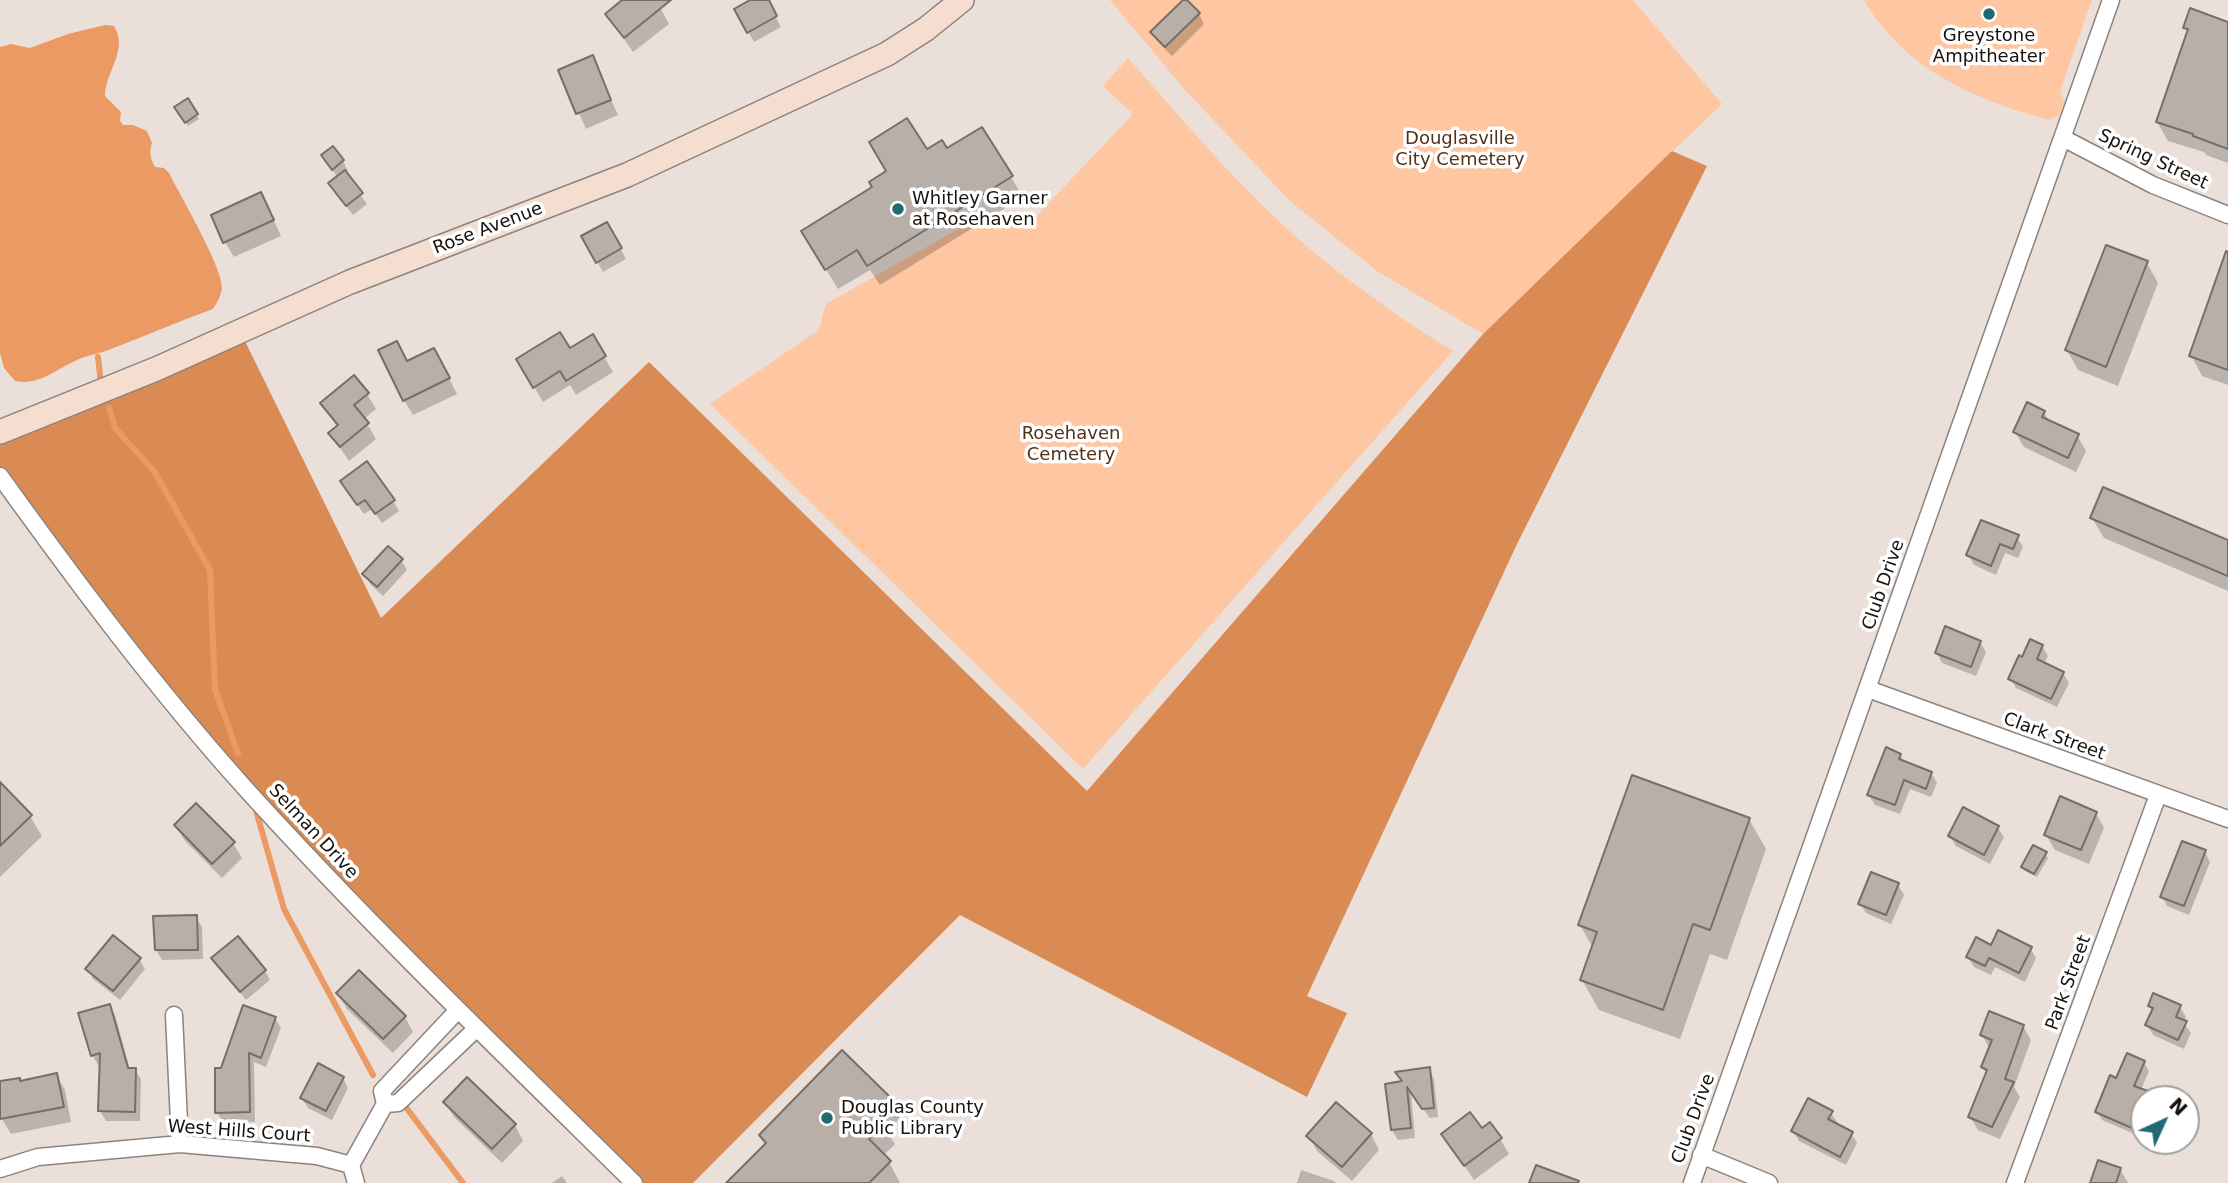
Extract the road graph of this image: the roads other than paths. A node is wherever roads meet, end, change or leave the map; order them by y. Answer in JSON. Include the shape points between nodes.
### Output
{"nodes":[{"id":1,"x":962,"y":0,"type":"edge"},
{"id":2,"x":2111,"y":0,"type":"edge"},
{"id":3,"x":2063,"y":138,"type":"junction"},
{"id":4,"x":2228,"y":215,"type":"edge"},
{"id":5,"x":0,"y":432,"type":"edge"},
{"id":6,"x":0,"y":476,"type":"edge"},
{"id":7,"x":1868,"y":689,"type":"junction"},
{"id":8,"x":2158,"y":795,"type":"junction"},
{"id":9,"x":2228,"y":819,"type":"edge"},
{"id":10,"x":458,"y":1010,"type":"junction"},
{"id":11,"x":174,"y":1015,"type":"dead end"},
{"id":12,"x":477,"y":1028,"type":"junction"},
{"id":13,"x":385,"y":1104,"type":"junction"},
{"id":14,"x":180,"y":1144,"type":"junction"},
{"id":15,"x":1702,"y":1155,"type":"junction"},
{"id":16,"x":351,"y":1165,"type":"junction"},
{"id":17,"x":0,"y":1169,"type":"edge"},
{"id":18,"x":356,"y":1183,"type":"edge"},
{"id":19,"x":634,"y":1183,"type":"edge"},
{"id":20,"x":1692,"y":1183,"type":"edge"},
{"id":21,"x":1769,"y":1183,"type":"edge"},
{"id":22,"x":2015,"y":1183,"type":"edge"}],
"edges":[{"from":1,"to":5,"type":"street","name":"Rose Avenue","via":[[887,54],[626,176],[350,282],[156,369]]},
{"from":2,"to":3,"type":"street","name":"Club Drive"},
{"from":3,"to":4,"type":"street","name":"Spring Street","via":[[2153,185]]},
{"from":3,"to":7,"type":"street","name":"Club Drive"},
{"from":6,"to":10,"type":"street","name":"Selman Drive","via":[[86,595],[244,787]]},
{"from":7,"to":8,"type":"street","name":"Clark Street"},
{"from":7,"to":15,"type":"street","name":"Club Drive"},
{"from":8,"to":9,"type":"street","name":"Clark Street"},
{"from":8,"to":22,"type":"street","name":"Park Street"},
{"from":10,"to":12,"type":"street","name":"Selman Drive"},
{"from":10,"to":13,"type":"street","via":[[382,1091]]},
{"from":11,"to":14,"type":"street"},
{"from":12,"to":13,"type":"street","via":[[398,1103]]},
{"from":12,"to":19,"type":"street","name":"Selman Drive"},
{"from":13,"to":16,"type":"street"},
{"from":14,"to":16,"type":"street","name":"West Hills Court","via":[[317,1156]]},
{"from":14,"to":17,"type":"street","name":"West Hills Court","via":[[38,1157]]},
{"from":15,"to":20,"type":"street","name":"Club Drive"},
{"from":15,"to":21,"type":"street"},
{"from":16,"to":18,"type":"street"}]}
